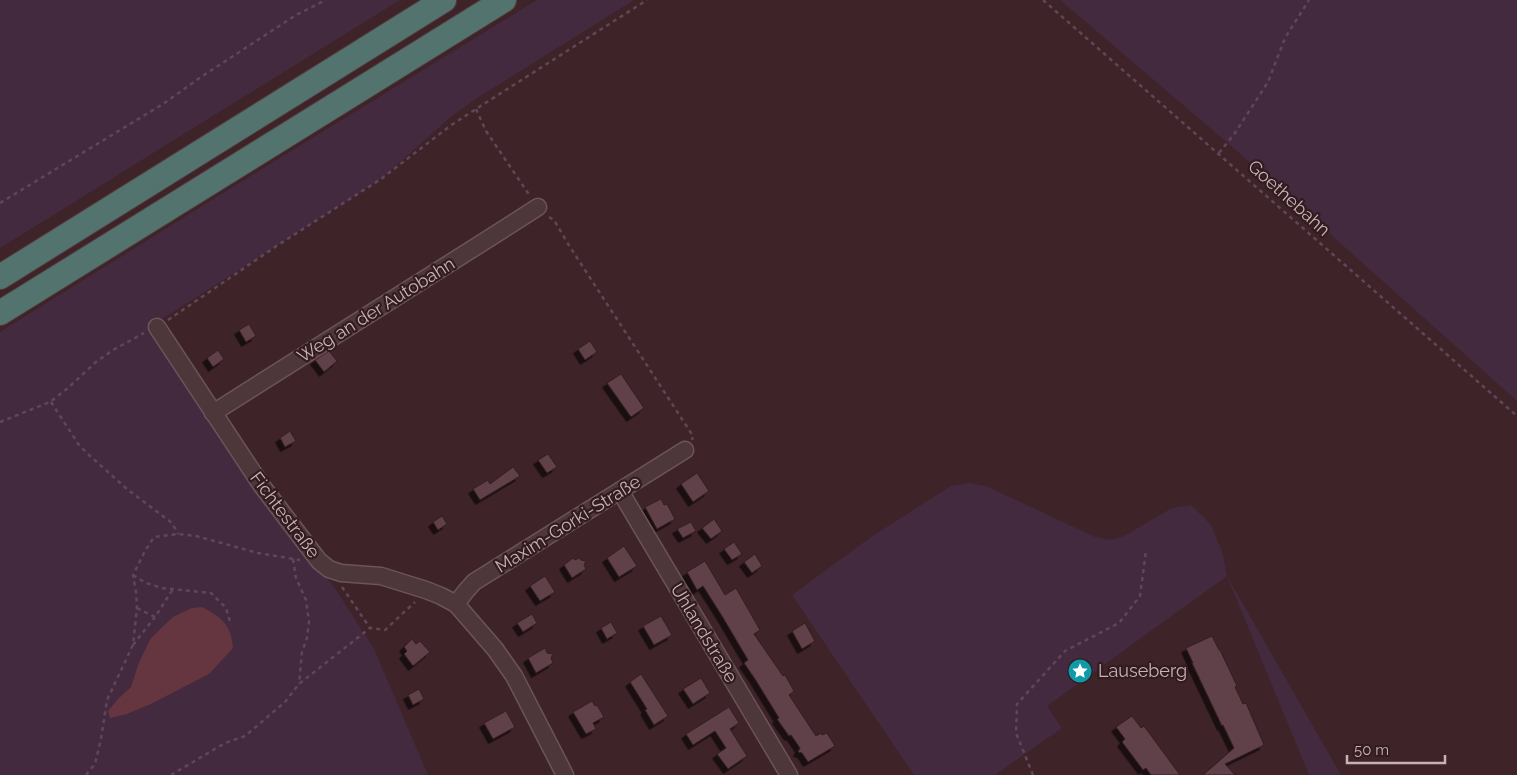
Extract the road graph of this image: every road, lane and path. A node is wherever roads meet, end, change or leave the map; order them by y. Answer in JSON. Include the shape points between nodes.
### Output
{"nodes":[{"id":1,"x":326,"y":0,"type":"edge"},
{"id":2,"x":444,"y":0,"type":"edge"},
{"id":3,"x":504,"y":0,"type":"edge"},
{"id":4,"x":647,"y":0,"type":"edge"},
{"id":5,"x":1043,"y":0,"type":"edge"},
{"id":6,"x":1309,"y":0,"type":"edge"},
{"id":7,"x":476,"y":109,"type":"junction"},
{"id":8,"x":1218,"y":153,"type":"junction"},
{"id":9,"x":0,"y":203,"type":"edge"},
{"id":10,"x":538,"y":207,"type":"junction"},
{"id":11,"x":0,"y":277,"type":"edge"},
{"id":12,"x":0,"y":313,"type":"edge"},
{"id":13,"x":158,"y":327,"type":"junction"},
{"id":14,"x":50,"y":402,"type":"junction"},
{"id":15,"x":213,"y":413,"type":"junction"},
{"id":16,"x":1517,"y":416,"type":"edge"},
{"id":17,"x":0,"y":422,"type":"edge"},
{"id":18,"x":685,"y":450,"type":"joint"},
{"id":19,"x":620,"y":491,"type":"junction"},
{"id":20,"x":178,"y":534,"type":"junction"},
{"id":21,"x":1146,"y":551,"type":"dead end"},
{"id":22,"x":330,"y":569,"type":"junction"},
{"id":23,"x":133,"y":576,"type":"junction"},
{"id":24,"x":173,"y":589,"type":"junction"},
{"id":25,"x":426,"y":590,"type":"junction"},
{"id":26,"x":456,"y":604,"type":"junction"},
{"id":27,"x":137,"y":608,"type":"junction"},
{"id":28,"x":155,"y":617,"type":"junction"},
{"id":29,"x":231,"y":625,"type":"dead end"},
{"id":30,"x":370,"y":628,"type":"junction"},
{"id":31,"x":132,"y":646,"type":"junction"},
{"id":32,"x":300,"y":684,"type":"junction"},
{"id":33,"x":86,"y":775,"type":"edge"},
{"id":34,"x":172,"y":775,"type":"edge"},
{"id":35,"x":565,"y":775,"type":"edge"},
{"id":36,"x":789,"y":775,"type":"edge"},
{"id":37,"x":1033,"y":775,"type":"edge"}],
"edges":[{"from":1,"to":9,"type":"path"},
{"from":2,"to":11,"type":"highway"},
{"from":3,"to":12,"type":"highway"},
{"from":4,"to":7,"type":"path"},
{"from":5,"to":8,"type":"path","name":"Goethebahn"},
{"from":6,"to":8,"type":"path","via":[[1285,38],[1268,82]]},
{"from":7,"to":10,"type":"path","via":[[486,131]]},
{"from":7,"to":13,"type":"path","via":[[381,179]]},
{"from":8,"to":16,"type":"path","name":"Goethebahn"},
{"from":10,"to":15,"type":"street","name":"Weg an der Autobahn"},
{"from":10,"to":18,"type":"path","via":[[554,220],[693,436]]},
{"from":13,"to":14,"type":"path","via":[[96,362]]},
{"from":13,"to":15,"type":"street","name":"Fichtestraße"},
{"from":14,"to":17,"type":"path"},
{"from":14,"to":20,"type":"path","via":[[79,445],[127,489],[172,523]]},
{"from":15,"to":22,"type":"street","name":"Fichtestraße","via":[[307,548]]},
{"from":18,"to":19,"type":"street","name":"Maxim-Gorki-Straße"},
{"from":19,"to":26,"type":"street","name":"Maxim-Gorki-Straße","via":[[474,582]]},
{"from":19,"to":36,"type":"street","name":"Uhlandstraße"},
{"from":20,"to":23,"type":"path","via":[[154,537]]},
{"from":20,"to":32,"type":"path","via":[[293,559],[296,578],[306,600],[309,622],[302,652]]},
{"from":21,"to":37,"type":"path","via":[[1140,596],[1119,623],[1065,651],[1017,704],[1016,733]]},
{"from":22,"to":25,"type":"street","name":"Fichtestraße","via":[[381,576]]},
{"from":22,"to":30,"type":"path"},
{"from":23,"to":24,"type":"path","via":[[146,584]]},
{"from":23,"to":27,"type":"path"},
{"from":24,"to":28,"type":"path"},
{"from":24,"to":29,"type":"path","via":[[212,593],[226,608]]},
{"from":25,"to":26,"type":"street","name":"Fichtestraße"},
{"from":25,"to":30,"type":"path","via":[[385,630]]},
{"from":26,"to":35,"type":"street","name":"Fichtestraße","via":[[514,676]]},
{"from":27,"to":28,"type":"path"},
{"from":27,"to":31,"type":"path"},
{"from":28,"to":31,"type":"path"},
{"from":30,"to":32,"type":"path"},
{"from":31,"to":33,"type":"path","via":[[107,700],[95,764]]},
{"from":32,"to":34,"type":"path","via":[[285,702],[245,736]]}]}
